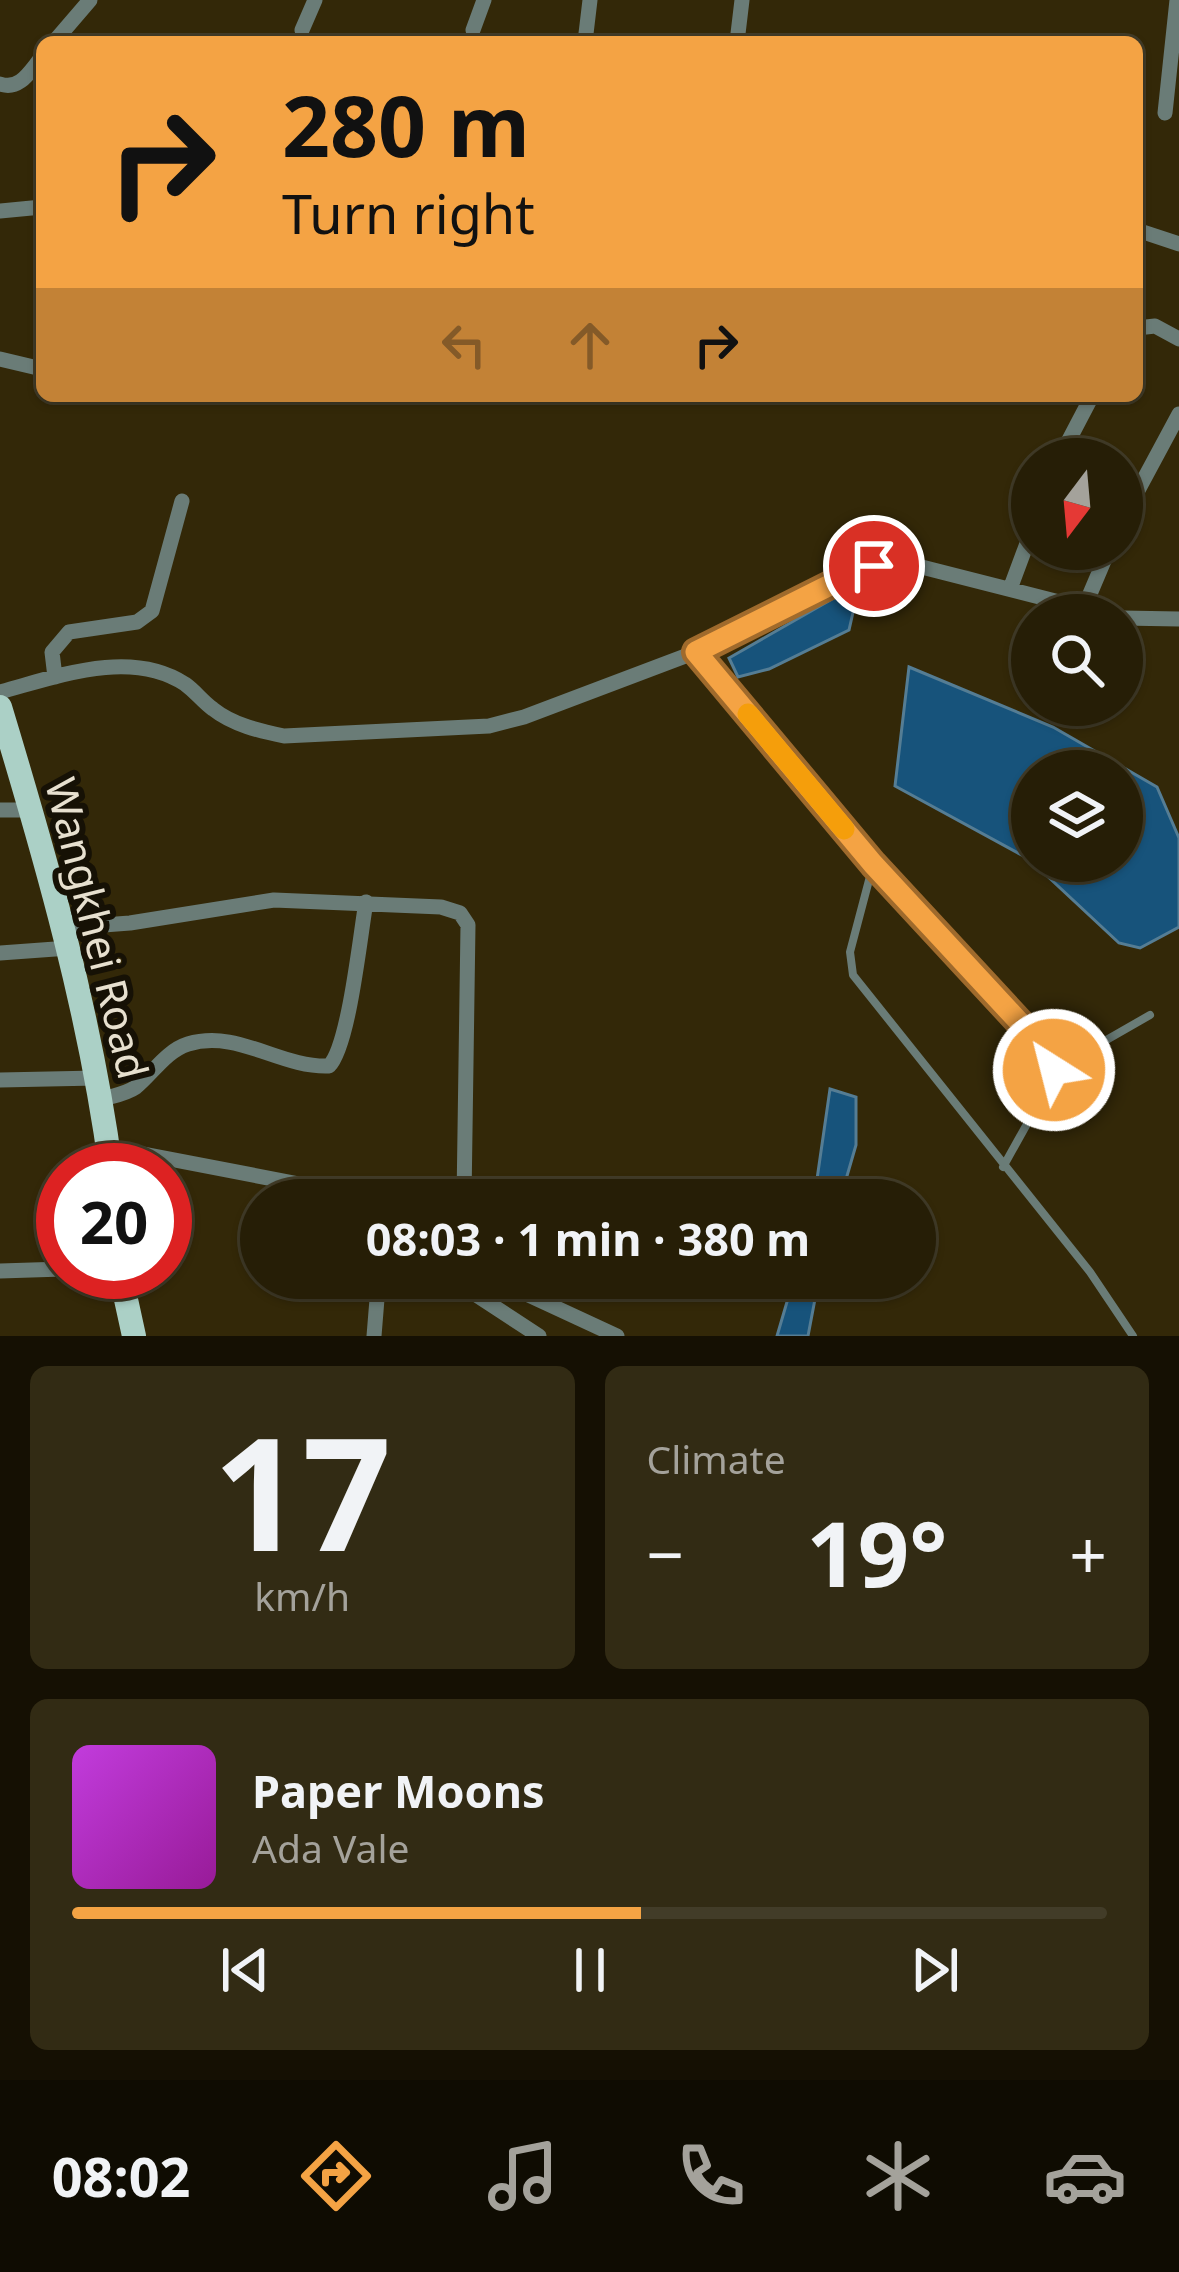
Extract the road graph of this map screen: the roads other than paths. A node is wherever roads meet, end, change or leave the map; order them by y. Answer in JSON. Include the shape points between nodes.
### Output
{"nodes":[{"id":1,"x":90,"y":0,"type":"edge"},
{"id":2,"x":315,"y":0,"type":"edge"},
{"id":3,"x":484,"y":0,"type":"edge"},
{"id":4,"x":590,"y":0,"type":"edge"},
{"id":5,"x":742,"y":0,"type":"edge"},
{"id":6,"x":1177,"y":0,"type":"edge"},
{"id":7,"x":302,"y":30,"type":"dead end"},
{"id":8,"x":473,"y":30,"type":"dead end"},
{"id":9,"x":60,"y":36,"type":"edge"},
{"id":10,"x":586,"y":36,"type":"edge"},
{"id":11,"x":738,"y":36,"type":"edge"},
{"id":12,"x":36,"y":64,"type":"edge"},
{"id":13,"x":0,"y":84,"type":"edge"},
{"id":14,"x":1165,"y":113,"type":"dead end"},
{"id":15,"x":36,"y":208,"type":"edge"},
{"id":16,"x":0,"y":212,"type":"edge"},
{"id":17,"x":1143,"y":232,"type":"edge"},
{"id":18,"x":1179,"y":244,"type":"edge"},
{"id":19,"x":1143,"y":327,"type":"edge"},
{"id":20,"x":1179,"y":339,"type":"edge"},
{"id":21,"x":0,"y":359,"type":"edge"},
{"id":22,"x":36,"y":368,"type":"edge"},
{"id":23,"x":1089,"y":402,"type":"edge"},
{"id":24,"x":1179,"y":414,"type":"edge"},
{"id":25,"x":1070,"y":438,"type":"edge"},
{"id":26,"x":1143,"y":481,"type":"edge"},
{"id":27,"x":182,"y":500,"type":"dead end"},
{"id":28,"x":1017,"y":570,"type":"edge"},
{"id":29,"x":1010,"y":589,"type":"junction"},
{"id":30,"x":1029,"y":594,"type":"edge"},
{"id":31,"x":1143,"y":618,"type":"edge"},
{"id":32,"x":1179,"y":619,"type":"edge"},
{"id":33,"x":696,"y":652,"type":"junction"},
{"id":34,"x":55,"y":677,"type":"junction"},
{"id":35,"x":0,"y":692,"type":"edge"},
{"id":36,"x":0,"y":707,"type":"edge"},
{"id":37,"x":31,"y":810,"type":"junction"},
{"id":38,"x":0,"y":811,"type":"edge"},
{"id":39,"x":873,"y":864,"type":"junction"},
{"id":40,"x":366,"y":902,"type":"junction"},
{"id":41,"x":66,"y":938,"type":"junction"},
{"id":42,"x":0,"y":952,"type":"edge"},
{"id":43,"x":1150,"y":1015,"type":"dead end"},
{"id":44,"x":1054,"y":1070,"type":"junction"},
{"id":45,"x":0,"y":1080,"type":"edge"},
{"id":46,"x":98,"y":1089,"type":"junction"},
{"id":47,"x":107,"y":1143,"type":"edge"},
{"id":48,"x":1003,"y":1166,"type":"junction"},
{"id":49,"x":192,"y":1171,"type":"edge"},
{"id":50,"x":246,"y":1179,"type":"edge"},
{"id":51,"x":464,"y":1179,"type":"edge"},
{"id":52,"x":36,"y":1270,"type":"edge"},
{"id":53,"x":0,"y":1271,"type":"edge"},
{"id":54,"x":126,"y":1299,"type":"edge"},
{"id":55,"x":377,"y":1299,"type":"edge"},
{"id":56,"x":487,"y":1299,"type":"edge"},
{"id":57,"x":537,"y":1299,"type":"edge"},
{"id":58,"x":134,"y":1336,"type":"edge"},
{"id":59,"x":374,"y":1336,"type":"edge"},
{"id":60,"x":539,"y":1336,"type":"edge"},
{"id":61,"x":617,"y":1336,"type":"edge"},
{"id":62,"x":1133,"y":1336,"type":"edge"}],
"edges":[{"from":1,"to":9,"type":"street"},
{"from":2,"to":7,"type":"street"},
{"from":3,"to":8,"type":"street"},
{"from":4,"to":10,"type":"street"},
{"from":5,"to":11,"type":"street"},
{"from":6,"to":14,"type":"street"},
{"from":12,"to":13,"type":"street","via":[[21,82]]},
{"from":15,"to":16,"type":"street"},
{"from":17,"to":18,"type":"street"},
{"from":19,"to":20,"type":"street"},
{"from":21,"to":22,"type":"street"},
{"from":23,"to":25,"type":"street"},
{"from":24,"to":26,"type":"street"},
{"from":27,"to":34,"type":"street","via":[[152,611],[137,622],[69,632],[52,652]]},
{"from":28,"to":29,"type":"street"},
{"from":29,"to":30,"type":"street"},
{"from":29,"to":33,"type":"street","via":[[906,562],[874,566]]},
{"from":31,"to":32,"type":"street"},
{"from":33,"to":34,"type":"street","via":[[489,726],[307,737],[237,722],[166,675],[110,667]]},
{"from":33,"to":39,"type":"lane"},
{"from":34,"to":35,"type":"street"},
{"from":36,"to":37,"type":"main road","name":"Wangkhei Road"},
{"from":37,"to":38,"type":"street"},
{"from":37,"to":41,"type":"main road","name":"Wangkhei Road"},
{"from":39,"to":44,"type":"lane","via":[[1047,1052]]},
{"from":39,"to":48,"type":"lane","via":[[848,959],[853,976]]},
{"from":40,"to":41,"type":"street","via":[[274,900]]},
{"from":40,"to":46,"type":"street","via":[[329,1066],[204,1041],[174,1050],[137,1086]]},
{"from":40,"to":51,"type":"street","via":[[441,907],[466,918]]},
{"from":41,"to":42,"type":"street"},
{"from":41,"to":46,"type":"main road","name":"Wangkhei Road"},
{"from":43,"to":44,"type":"lane"},
{"from":44,"to":48,"type":"lane"},
{"from":45,"to":46,"type":"street"},
{"from":46,"to":47,"type":"main road","name":"Wangkhei Road"},
{"from":48,"to":62,"type":"lane"},
{"from":49,"to":50,"type":"street"},
{"from":52,"to":53,"type":"street"},
{"from":54,"to":58,"type":"main road"},
{"from":55,"to":59,"type":"street"},
{"from":56,"to":60,"type":"street"},
{"from":57,"to":61,"type":"street"}]}
